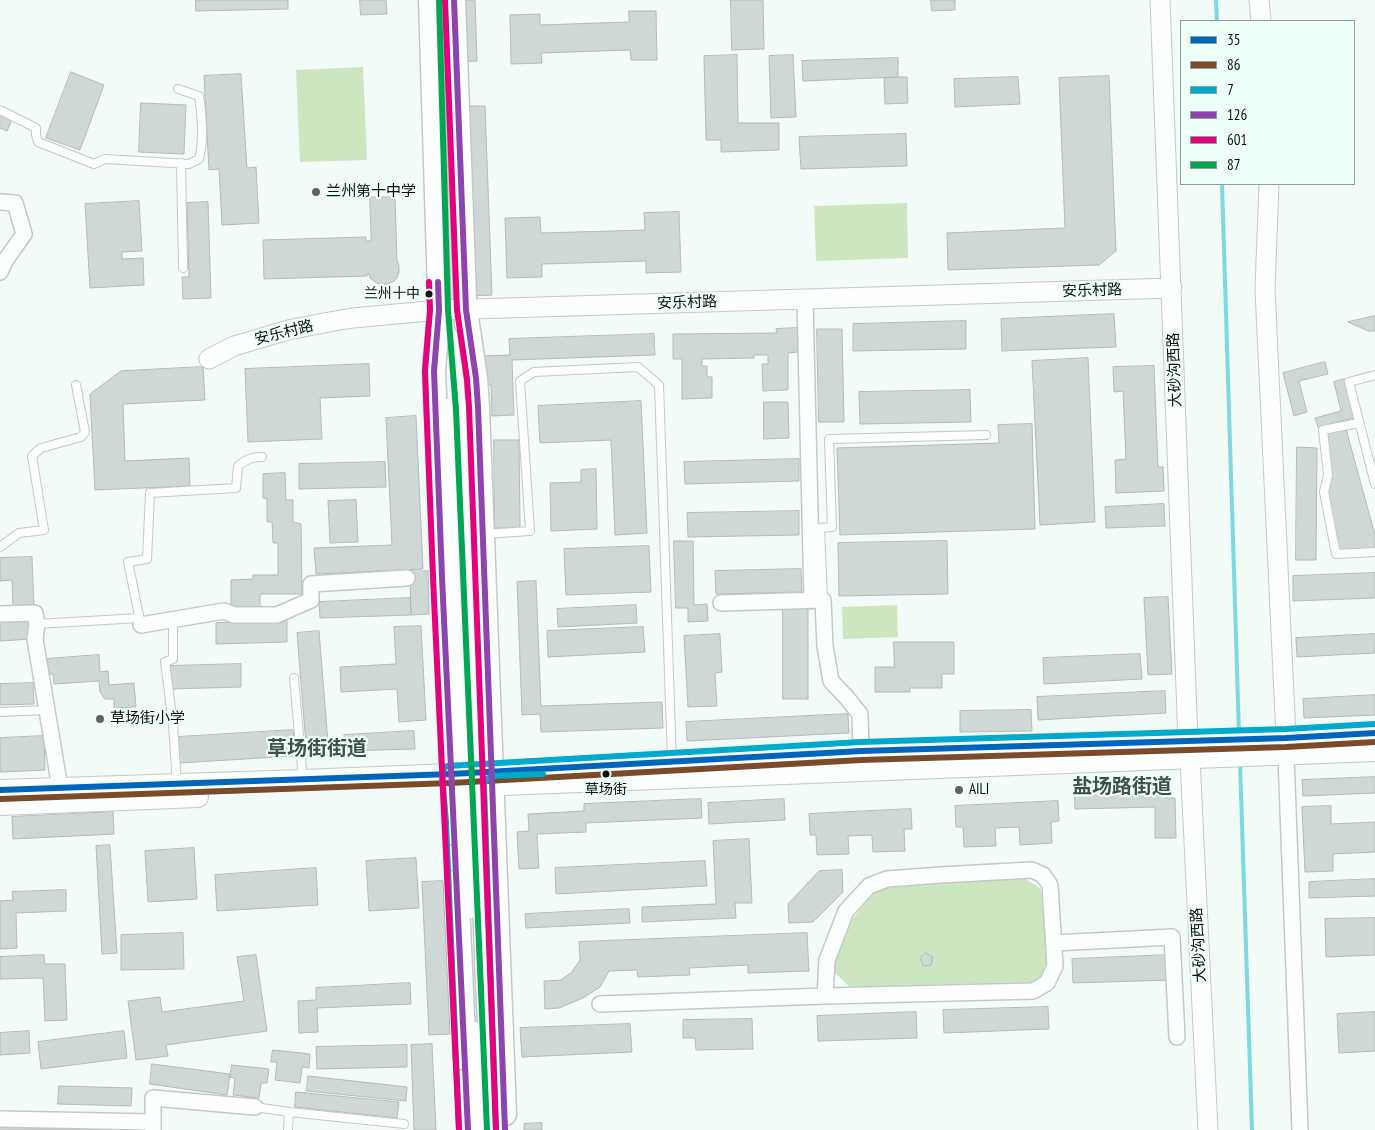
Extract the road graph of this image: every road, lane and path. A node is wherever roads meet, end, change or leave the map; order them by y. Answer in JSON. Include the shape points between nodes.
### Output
{"nodes":[{"id":1,"x":430,"y":0,"type":"edge"},
{"id":2,"x":454,"y":0,"type":"edge"},
{"id":3,"x":1160,"y":0,"type":"edge"},
{"id":4,"x":1259,"y":0,"type":"edge"},
{"id":5,"x":1260,"y":20,"type":"edge"},
{"id":6,"x":178,"y":89,"type":"dead end"},
{"id":7,"x":0,"y":110,"type":"edge"},
{"id":8,"x":181,"y":163,"type":"junction"},
{"id":9,"x":1270,"y":185,"type":"edge"},
{"id":10,"x":0,"y":202,"type":"edge"},
{"id":11,"x":183,"y":268,"type":"dead end"},
{"id":12,"x":0,"y":272,"type":"edge"},
{"id":13,"x":1172,"y":288,"type":"junction"},
{"id":14,"x":805,"y":300,"type":"junction"},
{"id":15,"x":439,"y":310,"type":"junction"},
{"id":16,"x":466,"y":310,"type":"junction"},
{"id":17,"x":209,"y":359,"type":"dead end"},
{"id":18,"x":1375,"y":375,"type":"edge"},
{"id":19,"x":76,"y":385,"type":"dead end"},
{"id":20,"x":457,"y":410,"type":"junction"},
{"id":21,"x":1359,"y":423,"type":"junction"},
{"id":22,"x":986,"y":435,"type":"dead end"},
{"id":23,"x":262,"y":457,"type":"dead end"},
{"id":24,"x":1375,"y":484,"type":"edge"},
{"id":25,"x":483,"y":534,"type":"junction"},
{"id":26,"x":0,"y":547,"type":"edge"},
{"id":27,"x":1375,"y":552,"type":"edge"},
{"id":28,"x":407,"y":578,"type":"tunnel mouth"},
{"id":29,"x":817,"y":600,"type":"junction"},
{"id":30,"x":721,"y":603,"type":"dead end"},
{"id":31,"x":0,"y":614,"type":"edge"},
{"id":32,"x":173,"y":619,"type":"junction"},
{"id":33,"x":140,"y":621,"type":"junction"},
{"id":34,"x":37,"y":624,"type":"junction"},
{"id":35,"x":294,"y":678,"type":"dead end"},
{"id":36,"x":47,"y":710,"type":"junction"},
{"id":37,"x":0,"y":712,"type":"edge"},
{"id":38,"x":1375,"y":734,"type":"edge"},
{"id":39,"x":1286,"y":747,"type":"junction"},
{"id":40,"x":1198,"y":750,"type":"junction"},
{"id":41,"x":1375,"y":751,"type":"edge"},
{"id":42,"x":860,"y":752,"type":"junction"},
{"id":43,"x":672,"y":761,"type":"junction"},
{"id":44,"x":492,"y":778,"type":"junction"},
{"id":45,"x":303,"y":780,"type":"junction"},
{"id":46,"x":452,"y":780,"type":"junction"},
{"id":47,"x":177,"y":784,"type":"junction"},
{"id":48,"x":60,"y":788,"type":"junction"},
{"id":49,"x":0,"y":790,"type":"edge"},
{"id":50,"x":0,"y":805,"type":"edge"},
{"id":51,"x":1054,"y":943,"type":"junction"},
{"id":52,"x":825,"y":996,"type":"junction"},
{"id":53,"x":600,"y":1004,"type":"dead end"},
{"id":54,"x":1177,"y":1037,"type":"dead end"},
{"id":55,"x":255,"y":1107,"type":"joint"},
{"id":56,"x":289,"y":1112,"type":"junction"},
{"id":57,"x":0,"y":1119,"type":"edge"},
{"id":58,"x":404,"y":1124,"type":"dead end"},
{"id":59,"x":153,"y":1126,"type":"edge"},
{"id":60,"x":288,"y":1130,"type":"edge"},
{"id":61,"x":468,"y":1130,"type":"edge"},
{"id":62,"x":478,"y":1130,"type":"edge"},
{"id":63,"x":495,"y":1130,"type":"edge"},
{"id":64,"x":506,"y":1130,"type":"edge"},
{"id":65,"x":1208,"y":1130,"type":"edge"},
{"id":66,"x":1300,"y":1130,"type":"edge"}],
"edges":[{"from":1,"to":15,"type":"main road"},
{"from":2,"to":16,"type":"main road"},
{"from":3,"to":13,"type":"street","name":"大砂沟西路"},
{"from":4,"to":5,"type":"street"},
{"from":6,"to":8,"type":"lane","via":[[199,96],[202,139],[199,159],[189,164]]},
{"from":7,"to":8,"type":"lane","via":[[36,128],[38,142],[94,164],[105,159]]},
{"from":8,"to":11,"type":"lane"},
{"from":9,"to":39,"type":"street","via":[[1265,289]]},
{"from":10,"to":12,"type":"street","via":[[15,203],[24,234]]},
{"from":13,"to":14,"type":"street","name":"安乐村路"},
{"from":13,"to":40,"type":"street","name":"大砂沟西路"},
{"from":14,"to":16,"type":"street","name":"安乐村路"},
{"from":14,"to":29,"type":"street"},
{"from":15,"to":16,"type":"street","name":"安乐村路"},
{"from":15,"to":17,"type":"street","name":"安乐村路","via":[[353,318],[304,327],[234,346]]},
{"from":15,"to":20,"type":"main road"},
{"from":15,"to":46,"type":"main road","via":[[434,372],[436,577]]},
{"from":16,"to":20,"type":"main road"},
{"from":16,"to":25,"type":"main road","via":[[476,378]]},
{"from":18,"to":21,"type":"lane","via":[[1349,382]]},
{"from":19,"to":26,"type":"lane","via":[[86,432],[81,437],[41,448],[32,456],[44,530],[19,533]]},
{"from":20,"to":62,"type":"main road","bridge":true},
{"from":20,"to":63,"type":"main road","bridge":true},
{"from":21,"to":24,"type":"lane"},
{"from":21,"to":27,"type":"lane","via":[[1323,430],[1328,475],[1324,492],[1336,554]]},
{"from":22,"to":29,"type":"lane","via":[[829,439],[832,527],[820,528]]},
{"from":23,"to":33,"type":"lane","via":[[246,459],[238,466],[236,488],[150,493],[147,559],[128,562]]},
{"from":25,"to":43,"type":"lane","via":[[530,531],[520,381],[534,372],[638,368],[659,385]]},
{"from":25,"to":44,"type":"main road"},
{"from":28,"to":32,"type":"street","via":[[312,584],[311,600],[277,614],[234,615],[224,611]]},
{"from":29,"to":30,"type":"street"},
{"from":29,"to":42,"type":"street","via":[[831,681],[860,714]]},
{"from":31,"to":34,"type":"street","via":[[35,613]]},
{"from":32,"to":33,"type":"street"},
{"from":32,"to":47,"type":"lane","via":[[173,659],[165,662]]},
{"from":33,"to":34,"type":"lane"},
{"from":34,"to":36,"type":"street","via":[[35,639]]},
{"from":35,"to":45,"type":"lane"},
{"from":36,"to":37,"type":"lane"},
{"from":36,"to":48,"type":"street"},
{"from":38,"to":39,"type":"main road"},
{"from":39,"to":40,"type":"main road"},
{"from":39,"to":41,"type":"main road"},
{"from":39,"to":66,"type":"street"},
{"from":40,"to":42,"type":"main road"},
{"from":40,"to":44,"type":"main road","via":[[932,768]]},
{"from":40,"to":65,"type":"street","name":"大砂沟西路"},
{"from":42,"to":43,"type":"main road"},
{"from":43,"to":44,"type":"main road"},
{"from":44,"to":46,"type":"main road"},
{"from":44,"to":64,"type":"main road"},
{"from":45,"to":46,"type":"main road"},
{"from":45,"to":47,"type":"main road"},
{"from":46,"to":50,"type":"main road"},
{"from":46,"to":61,"type":"main road"},
{"from":47,"to":48,"type":"main road"},
{"from":48,"to":49,"type":"main road"},
{"from":51,"to":52,"type":"street","via":[[1055,966],[1046,983],[1033,991]]},
{"from":51,"to":52,"type":"street","via":[[1050,885],[1043,875],[1032,870],[887,879],[869,886],[846,912],[827,960]]},
{"from":51,"to":54,"type":"street","via":[[1172,937]]},
{"from":52,"to":53,"type":"street"},
{"from":55,"to":56,"type":"lane"},
{"from":55,"to":59,"type":"street","via":[[153,1098]]},
{"from":56,"to":58,"type":"lane"},
{"from":56,"to":60,"type":"lane"},
{"from":57,"to":59,"type":"street"}]}
